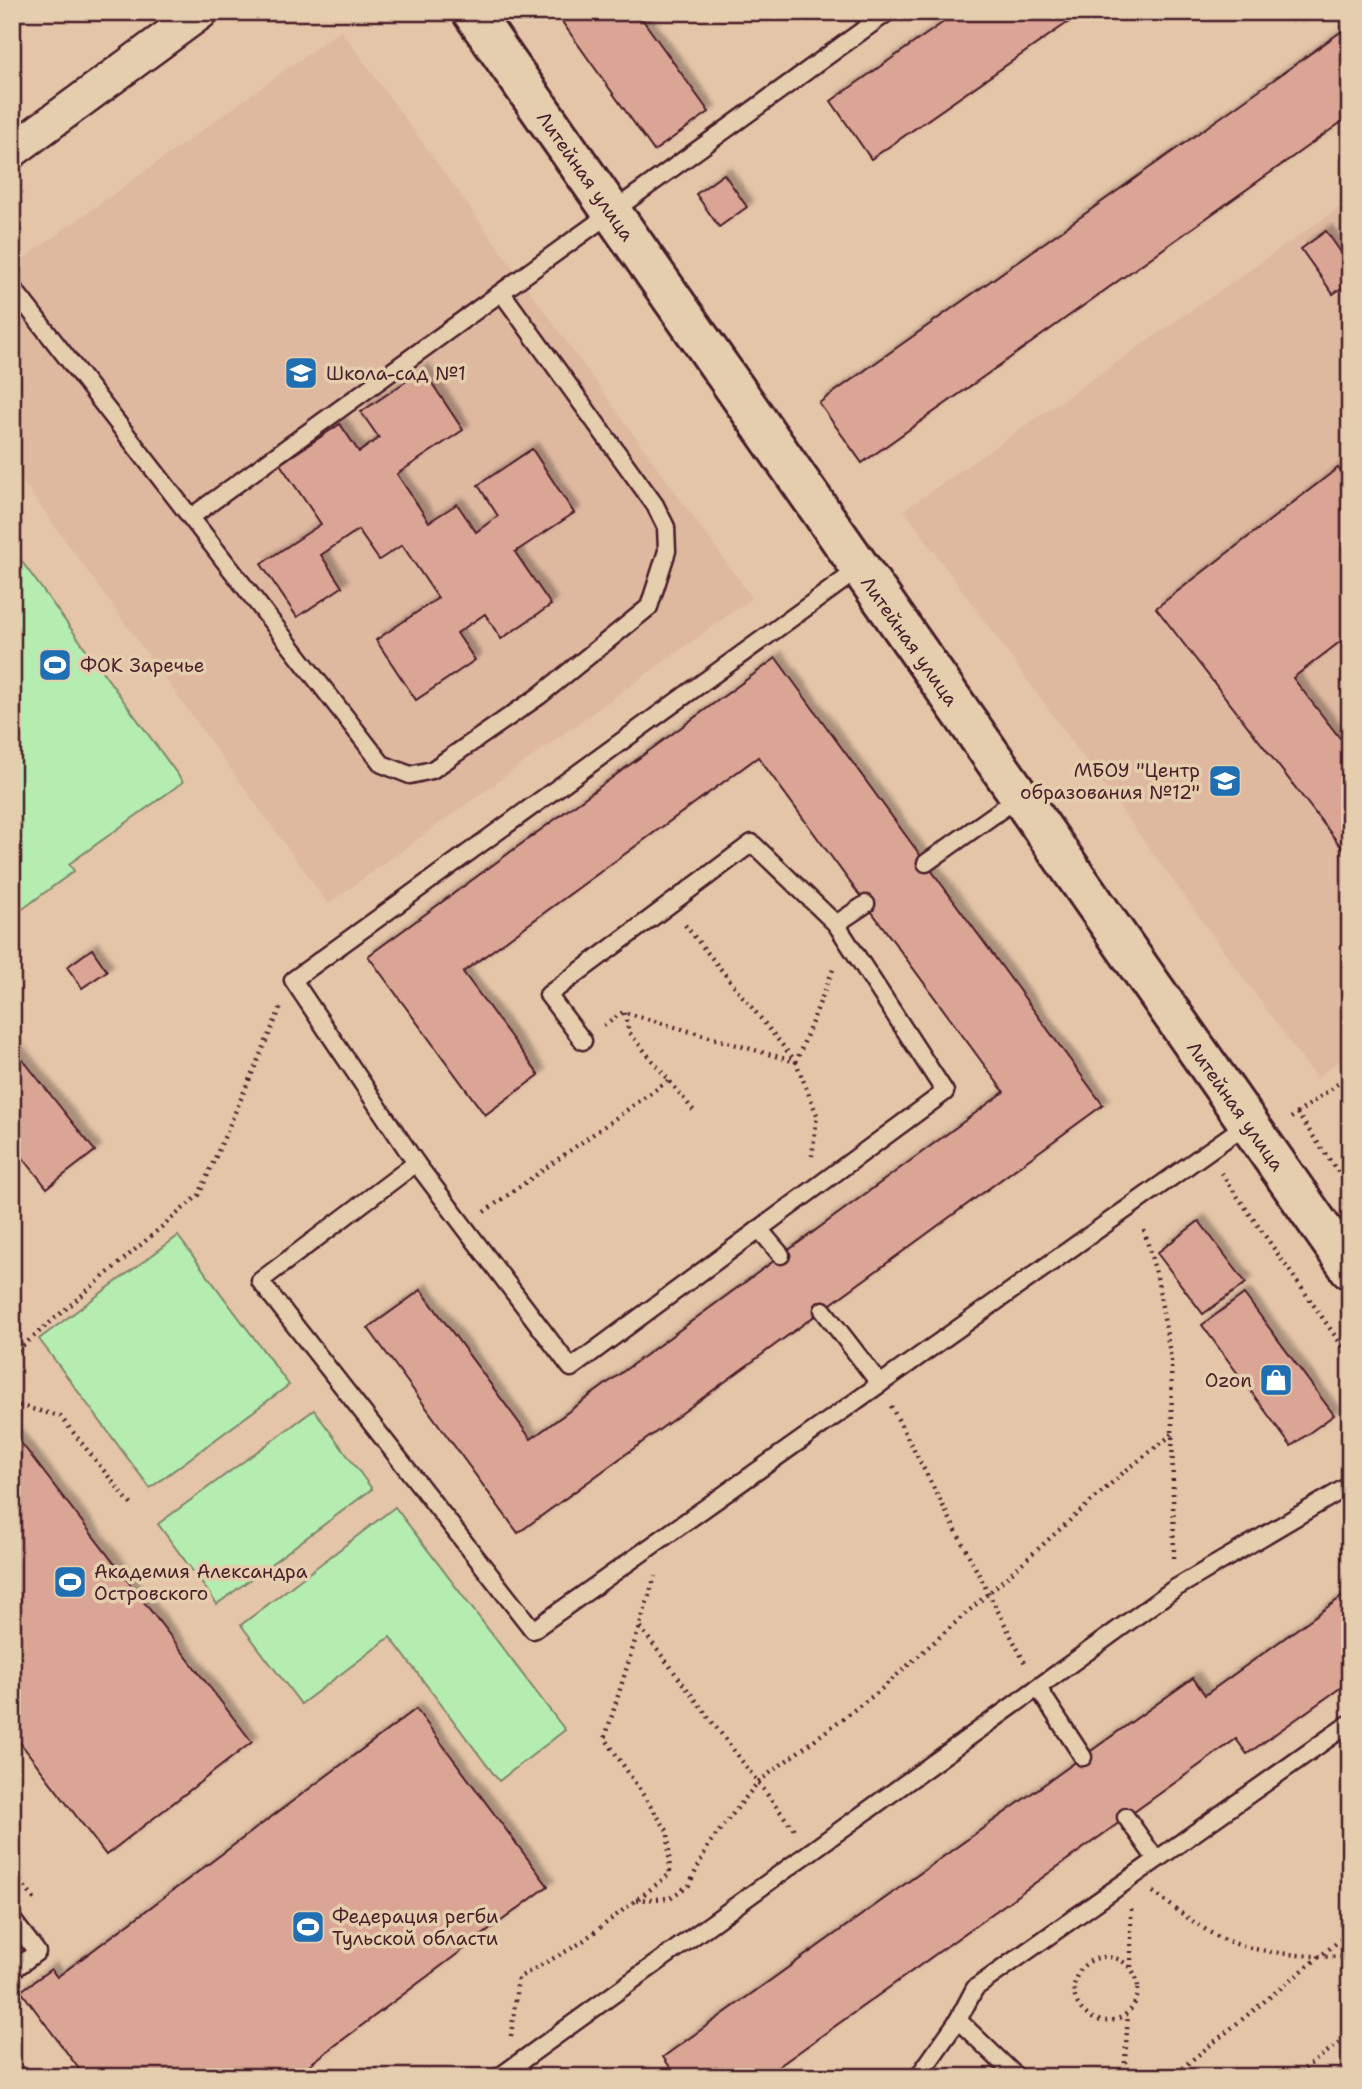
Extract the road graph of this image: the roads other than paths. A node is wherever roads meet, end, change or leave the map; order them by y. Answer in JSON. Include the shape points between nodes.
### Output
{"nodes":[{"id":1,"x":201,"y":12,"type":"edge"},
{"id":2,"x":472,"y":12,"type":"edge"},
{"id":3,"x":888,"y":12,"type":"edge"},
{"id":4,"x":12,"y":151,"type":"edge"},
{"id":5,"x":613,"y":214,"type":"junction"},
{"id":6,"x":12,"y":287,"type":"edge"},
{"id":7,"x":502,"y":293,"type":"junction"},
{"id":8,"x":191,"y":517,"type":"junction"},
{"id":9,"x":859,"y":569,"type":"junction"},
{"id":10,"x":1020,"y":797,"type":"junction"},
{"id":11,"x":926,"y":863,"type":"dead end"},
{"id":12,"x":866,"y":904,"type":"dead end"},
{"id":13,"x":836,"y":924,"type":"junction"},
{"id":14,"x":583,"y":1041,"type":"road end"},
{"id":15,"x":1248,"y":1123,"type":"junction"},
{"id":16,"x":416,"y":1163,"type":"junction"},
{"id":17,"x":759,"y":1229,"type":"junction"},
{"id":18,"x":781,"y":1255,"type":"dead end"},
{"id":19,"x":1350,"y":1269,"type":"edge"},
{"id":20,"x":823,"y":1310,"type":"dead end"},
{"id":21,"x":880,"y":1384,"type":"junction"},
{"id":22,"x":1350,"y":1485,"type":"edge"},
{"id":23,"x":1038,"y":1688,"type":"junction"},
{"id":24,"x":1350,"y":1723,"type":"edge"},
{"id":25,"x":1083,"y":1756,"type":"dead end"},
{"id":26,"x":1126,"y":1817,"type":"dead end"},
{"id":27,"x":1155,"y":1858,"type":"junction"},
{"id":28,"x":12,"y":1919,"type":"edge"},
{"id":29,"x":12,"y":1971,"type":"edge"},
{"id":30,"x":958,"y":2020,"type":"junction"},
{"id":31,"x":503,"y":2074,"type":"edge"},
{"id":32,"x":918,"y":2077,"type":"edge"},
{"id":33,"x":1017,"y":2077,"type":"edge"}],
"edges":[{"from":1,"to":4,"type":"street"},
{"from":2,"to":5,"type":"street","name":"Литейная улица"},
{"from":3,"to":5,"type":"lane"},
{"from":5,"to":7,"type":"lane"},
{"from":5,"to":9,"type":"street","name":"Литейная улица"},
{"from":6,"to":8,"type":"lane"},
{"from":7,"to":8,"type":"lane"},
{"from":7,"to":8,"type":"lane","via":[[655,505],[666,527],[667,551],[649,607],[539,696],[432,770],[410,775],[382,764]]},
{"from":9,"to":10,"type":"street","name":"Литейная улица"},
{"from":9,"to":16,"type":"lane","via":[[293,980]]},
{"from":10,"to":11,"type":"lane"},
{"from":10,"to":15,"type":"street","name":"Литейная улица"},
{"from":12,"to":13,"type":"lane"},
{"from":13,"to":14,"type":"lane","via":[[752,843],[548,995]]},
{"from":13,"to":17,"type":"lane","via":[[946,1091]]},
{"from":15,"to":19,"type":"street","name":"Литейная улица"},
{"from":15,"to":21,"type":"lane"},
{"from":16,"to":17,"type":"lane","via":[[571,1368]]},
{"from":16,"to":21,"type":"lane","via":[[260,1281],[533,1630]]},
{"from":17,"to":18,"type":"lane"},
{"from":20,"to":21,"type":"lane"},
{"from":22,"to":23,"type":"lane","via":[[1174,1589]]},
{"from":23,"to":25,"type":"lane"},
{"from":23,"to":31,"type":"lane"},
{"from":24,"to":27,"type":"lane"},
{"from":26,"to":27,"type":"lane"},
{"from":27,"to":30,"type":"lane","via":[[975,1988]]},
{"from":28,"to":29,"type":"lane","via":[[37,1952]]},
{"from":30,"to":32,"type":"lane"},
{"from":30,"to":33,"type":"lane"}]}
